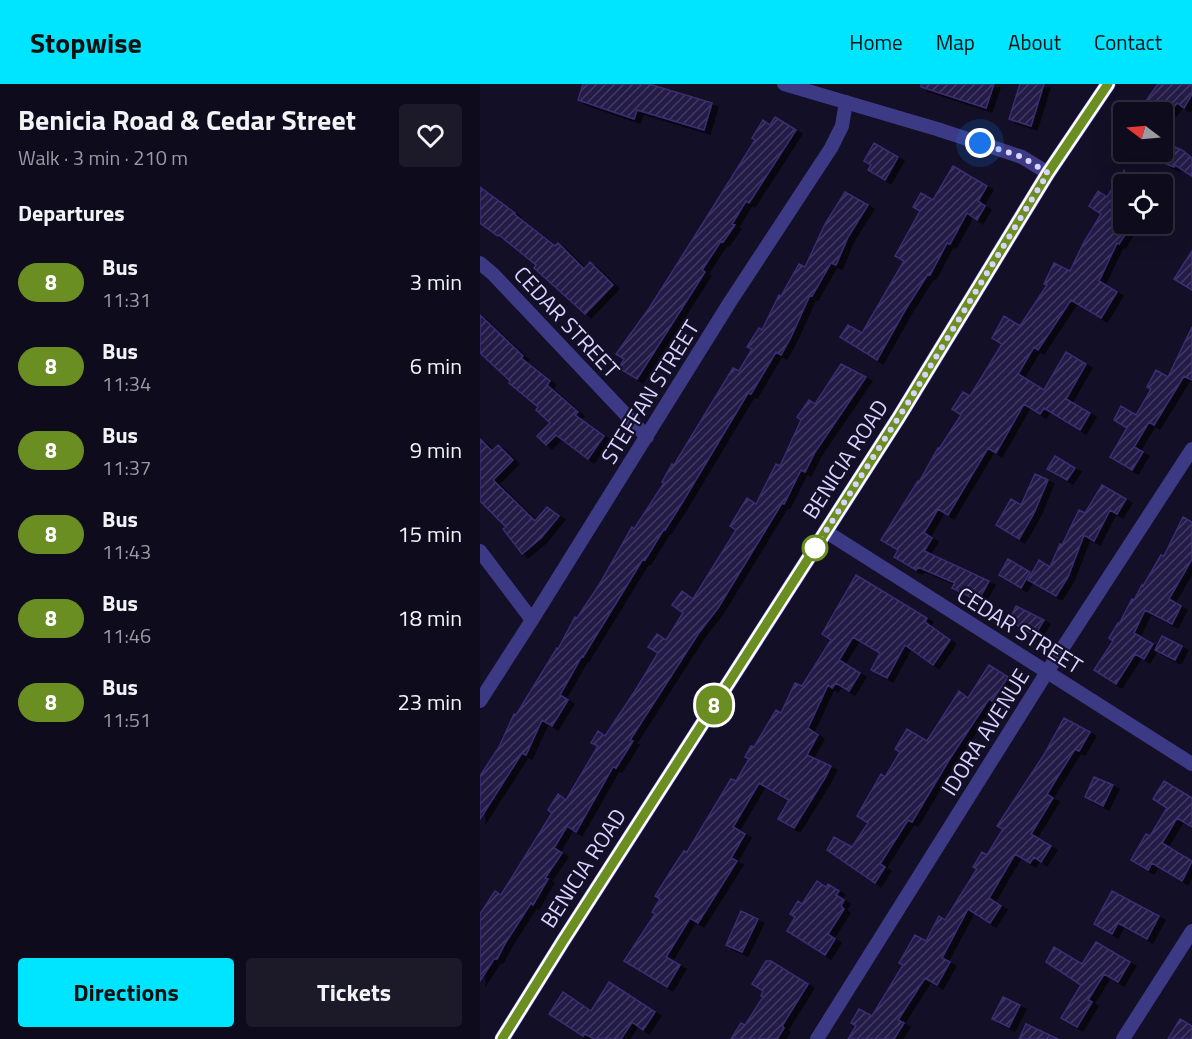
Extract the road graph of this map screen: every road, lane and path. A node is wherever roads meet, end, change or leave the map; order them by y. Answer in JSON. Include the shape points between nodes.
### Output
{"nodes":[{"id":1,"x":784,"y":84,"type":"edge"},
{"id":2,"x":1108,"y":84,"type":"edge"},
{"id":3,"x":846,"y":102,"type":"junction"},
{"id":4,"x":1048,"y":173,"type":"junction"},
{"id":5,"x":480,"y":263,"type":"edge"},
{"id":6,"x":647,"y":437,"type":"junction"},
{"id":7,"x":1192,"y":449,"type":"edge"},
{"id":8,"x":825,"y":531,"type":"junction"},
{"id":9,"x":480,"y":551,"type":"edge"},
{"id":10,"x":532,"y":620,"type":"junction"},
{"id":11,"x":1047,"y":672,"type":"junction"},
{"id":12,"x":480,"y":701,"type":"edge"},
{"id":13,"x":1192,"y":764,"type":"edge"},
{"id":14,"x":1192,"y":931,"type":"edge"},
{"id":15,"x":502,"y":1039,"type":"edge"},
{"id":16,"x":817,"y":1039,"type":"edge"},
{"id":17,"x":1123,"y":1039,"type":"edge"}],
"edges":[{"from":1,"to":3,"type":"street"},
{"from":2,"to":4,"type":"main road","name":"BENICIA ROAD"},
{"from":3,"to":4,"type":"street","via":[[1022,157]]},
{"from":3,"to":6,"type":"street","name":"STEFFAN STREET","via":[[842,126],[831,148]]},
{"from":4,"to":8,"type":"main road","name":"BENICIA ROAD"},
{"from":5,"to":6,"type":"street","name":"CEDAR STREET"},
{"from":6,"to":10,"type":"street","name":"STEFFAN STREET"},
{"from":7,"to":11,"type":"street","name":"IDORA AVENUE"},
{"from":8,"to":11,"type":"street","name":"CEDAR STREET"},
{"from":8,"to":15,"type":"main road","name":"BENICIA ROAD"},
{"from":9,"to":10,"type":"street"},
{"from":10,"to":12,"type":"street","name":"STEFFAN STREET"},
{"from":11,"to":13,"type":"street","name":"CEDAR STREET"},
{"from":11,"to":16,"type":"street","name":"IDORA AVENUE"},
{"from":14,"to":17,"type":"street"}]}
